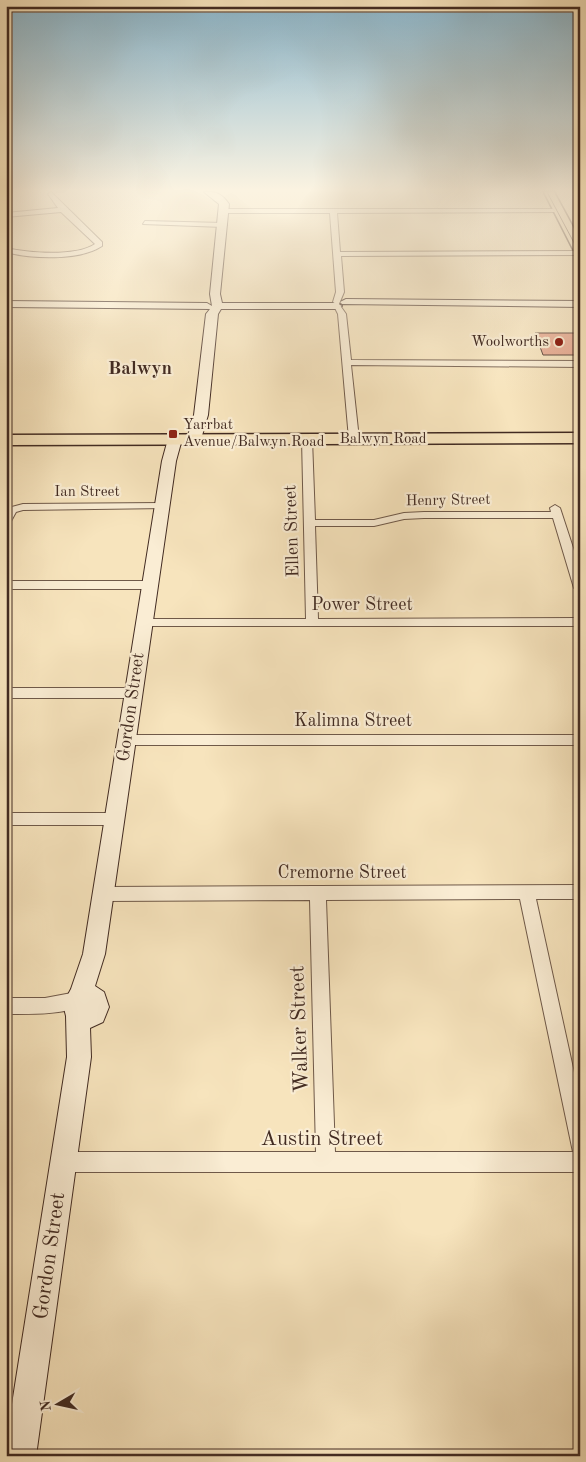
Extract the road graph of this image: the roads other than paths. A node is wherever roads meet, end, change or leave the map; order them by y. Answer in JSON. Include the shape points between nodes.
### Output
{"nodes":[{"id":1,"x":219,"y":260,"type":"edge"},
{"id":2,"x":337,"y":260,"type":"edge"},
{"id":3,"x":6,"y":304,"type":"edge"},
{"id":4,"x":213,"y":304,"type":"junction"},
{"id":5,"x":341,"y":304,"type":"junction"},
{"id":6,"x":364,"y":304,"type":"joint"},
{"id":7,"x":580,"y":304,"type":"edge"},
{"id":8,"x":580,"y":364,"type":"edge"},
{"id":9,"x":347,"y":365,"type":"junction"},
{"id":10,"x":580,"y":438,"type":"edge"},
{"id":11,"x":172,"y":439,"type":"junction"},
{"id":12,"x":198,"y":439,"type":"junction"},
{"id":13,"x":307,"y":439,"type":"junction"},
{"id":14,"x":354,"y":439,"type":"junction"},
{"id":15,"x":6,"y":440,"type":"edge"},
{"id":16,"x":162,"y":506,"type":"junction"},
{"id":17,"x":6,"y":521,"type":"edge"},
{"id":18,"x":309,"y":523,"type":"junction"},
{"id":19,"x":150,"y":584,"type":"junction"},
{"id":20,"x":6,"y":585,"type":"edge"},
{"id":21,"x":580,"y":588,"type":"edge"},
{"id":22,"x":580,"y":622,"type":"edge"},
{"id":23,"x":144,"y":623,"type":"junction"},
{"id":24,"x":312,"y":623,"type":"junction"},
{"id":25,"x":6,"y":693,"type":"edge"},
{"id":26,"x":133,"y":693,"type":"junction"},
{"id":27,"x":126,"y":740,"type":"junction"},
{"id":28,"x":580,"y":740,"type":"edge"},
{"id":29,"x":6,"y":819,"type":"edge"},
{"id":30,"x":114,"y":819,"type":"junction"},
{"id":31,"x":527,"y":892,"type":"junction"},
{"id":32,"x":580,"y":892,"type":"edge"},
{"id":33,"x":104,"y":894,"type":"junction"},
{"id":34,"x":318,"y":894,"type":"junction"},
{"id":35,"x":6,"y":1006,"type":"edge"},
{"id":36,"x":83,"y":1006,"type":"junction"},
{"id":37,"x":580,"y":1146,"type":"edge"},
{"id":38,"x":64,"y":1162,"type":"junction"},
{"id":39,"x":326,"y":1162,"type":"junction"},
{"id":40,"x":580,"y":1162,"type":"edge"},
{"id":41,"x":20,"y":1456,"type":"edge"}],
"edges":[{"from":1,"to":4,"type":"street"},
{"from":2,"to":5,"type":"street"},
{"from":3,"to":4,"type":"street"},
{"from":4,"to":5,"type":"street"},
{"from":4,"to":12,"type":"street","via":[[201,415],[203,422]]},
{"from":5,"to":6,"type":"street"},
{"from":5,"to":9,"type":"street"},
{"from":6,"to":7,"type":"street"},
{"from":8,"to":9,"type":"street"},
{"from":9,"to":14,"type":"street"},
{"from":10,"to":14,"type":"main road","name":"Balwyn Road"},
{"from":11,"to":12,"type":"main road","name":"Balwyn Road"},
{"from":11,"to":15,"type":"main road","name":"Balwyn Road"},
{"from":11,"to":16,"type":"street","name":"Gordon Street"},
{"from":12,"to":13,"type":"main road","name":"Balwyn Road"},
{"from":13,"to":14,"type":"main road","name":"Balwyn Road"},
{"from":13,"to":18,"type":"street","name":"Ellen Street"},
{"from":16,"to":17,"type":"street","name":"Ian Street","via":[[23,507],[14,509]]},
{"from":16,"to":19,"type":"street","name":"Gordon Street"},
{"from":18,"to":21,"type":"street","name":"Henry Street","via":[[374,523],[418,516],[556,512]]},
{"from":18,"to":24,"type":"street","name":"Ellen Street"},
{"from":19,"to":20,"type":"street"},
{"from":19,"to":23,"type":"street","name":"Gordon Street"},
{"from":22,"to":24,"type":"street","name":"Power Street"},
{"from":23,"to":24,"type":"street","name":"Power Street"},
{"from":23,"to":26,"type":"street","name":"Gordon Street"},
{"from":25,"to":26,"type":"street"},
{"from":26,"to":27,"type":"street","name":"Gordon Street"},
{"from":27,"to":28,"type":"street","name":"Kalimna Street"},
{"from":27,"to":30,"type":"street","name":"Gordon Street"},
{"from":29,"to":30,"type":"street"},
{"from":30,"to":33,"type":"street","name":"Gordon Street"},
{"from":31,"to":32,"type":"street","name":"Cremorne Street"},
{"from":31,"to":34,"type":"street","name":"Cremorne Street"},
{"from":31,"to":37,"type":"street"},
{"from":33,"to":34,"type":"street","name":"Cremorne Street"},
{"from":33,"to":36,"type":"street","name":"Gordon Street"},
{"from":34,"to":39,"type":"street","name":"Walker Street"},
{"from":35,"to":36,"type":"street"},
{"from":36,"to":38,"type":"street","name":"Gordon Street"},
{"from":38,"to":39,"type":"street","name":"Austin Street"},
{"from":38,"to":41,"type":"street","name":"Gordon Street"},
{"from":39,"to":40,"type":"street","name":"Austin Street"}]}
